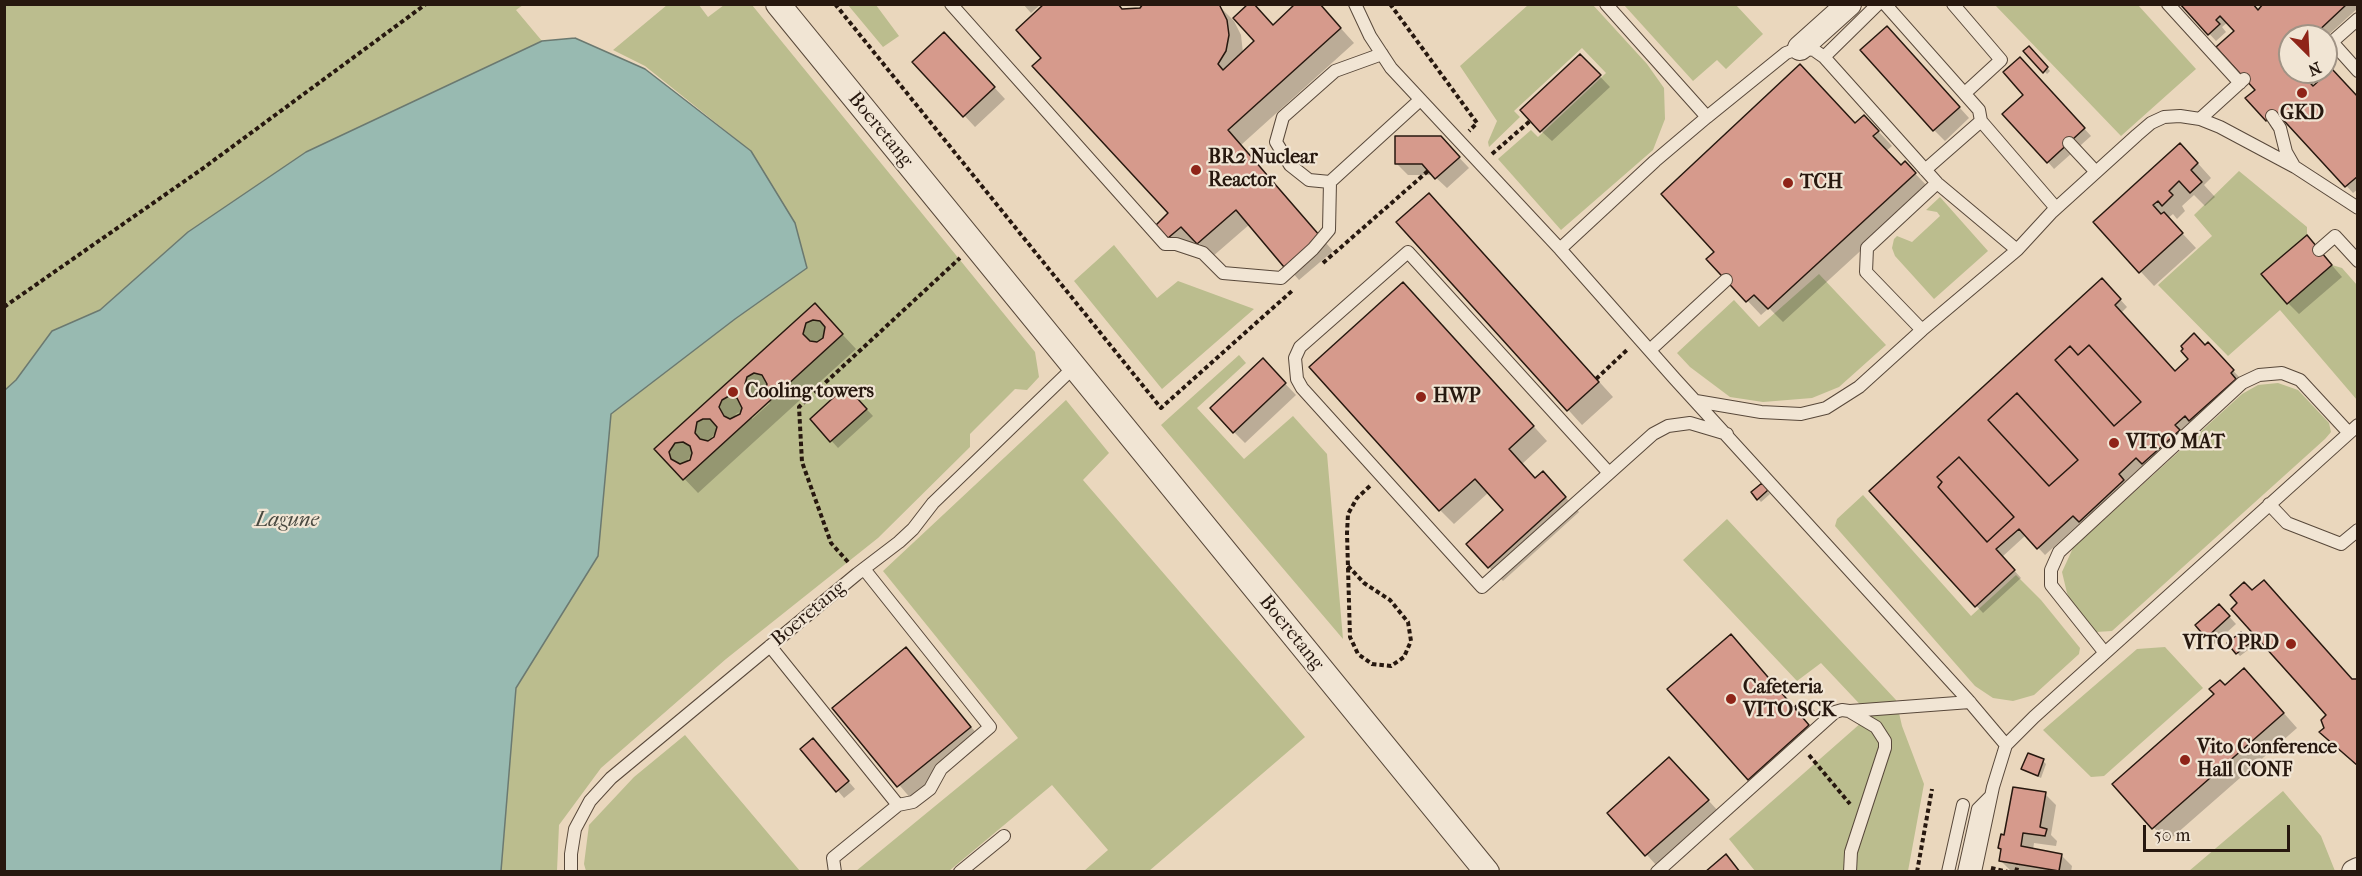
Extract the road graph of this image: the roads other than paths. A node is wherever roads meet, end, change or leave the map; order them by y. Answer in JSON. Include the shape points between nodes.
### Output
{"nodes":[{"id":1,"x":778,"y":4,"type":"edge"},
{"id":2,"x":951,"y":4,"type":"edge"},
{"id":3,"x":1355,"y":4,"type":"edge"},
{"id":4,"x":1606,"y":4,"type":"edge"},
{"id":5,"x":1849,"y":4,"type":"edge"},
{"id":6,"x":1878,"y":4,"type":"edge"},
{"id":7,"x":1885,"y":4,"type":"edge"},
{"id":8,"x":1953,"y":4,"type":"edge"},
{"id":9,"x":2168,"y":4,"type":"edge"},
{"id":10,"x":2358,"y":19,"type":"edge"},
{"id":11,"x":1800,"y":48,"type":"junction"},
{"id":12,"x":1382,"y":54,"type":"junction"},
{"id":13,"x":1824,"y":57,"type":"junction"},
{"id":14,"x":2358,"y":71,"type":"edge"},
{"id":15,"x":1965,"y":93,"type":"junction"},
{"id":16,"x":1420,"y":100,"type":"junction"},
{"id":17,"x":2272,"y":116,"type":"dead end"},
{"id":18,"x":1707,"y":117,"type":"junction"},
{"id":19,"x":2200,"y":119,"type":"junction"},
{"id":20,"x":1981,"y":121,"type":"junction"},
{"id":21,"x":2069,"y":143,"type":"dead end"},
{"id":22,"x":2295,"y":167,"type":"junction"},
{"id":23,"x":1925,"y":170,"type":"junction"},
{"id":24,"x":2096,"y":172,"type":"junction"},
{"id":25,"x":1330,"y":182,"type":"junction"},
{"id":26,"x":1936,"y":183,"type":"junction"},
{"id":27,"x":2056,"y":208,"type":"junction"},
{"id":28,"x":2358,"y":208,"type":"edge"},
{"id":29,"x":1560,"y":249,"type":"junction"},
{"id":30,"x":2017,"y":250,"type":"junction"},
{"id":31,"x":2319,"y":250,"type":"dead end"},
{"id":32,"x":2358,"y":261,"type":"edge"},
{"id":33,"x":1726,"y":280,"type":"dead end"},
{"id":34,"x":1922,"y":330,"type":"junction"},
{"id":35,"x":1650,"y":350,"type":"junction"},
{"id":36,"x":1073,"y":368,"type":"junction"},
{"id":37,"x":1696,"y":400,"type":"junction"},
{"id":38,"x":2353,"y":429,"type":"edge"},
{"id":39,"x":1727,"y":434,"type":"junction"},
{"id":40,"x":1609,"y":473,"type":"junction"},
{"id":41,"x":2270,"y":504,"type":"junction"},
{"id":42,"x":2358,"y":530,"type":"edge"},
{"id":43,"x":861,"y":572,"type":"junction"},
{"id":44,"x":770,"y":646,"type":"junction"},
{"id":45,"x":2105,"y":653,"type":"junction"},
{"id":46,"x":1970,"y":702,"type":"junction"},
{"id":47,"x":1849,"y":711,"type":"junction"},
{"id":48,"x":2006,"y":745,"type":"junction"},
{"id":49,"x":1991,"y":797,"type":"junction"},
{"id":50,"x":898,"y":805,"type":"junction"},
{"id":51,"x":1962,"y":805,"type":"dead end"},
{"id":52,"x":1004,"y":836,"type":"dead end"},
{"id":53,"x":571,"y":872,"type":"edge"},
{"id":54,"x":835,"y":872,"type":"edge"},
{"id":55,"x":960,"y":872,"type":"edge"},
{"id":56,"x":1486,"y":872,"type":"edge"},
{"id":57,"x":1657,"y":872,"type":"edge"},
{"id":58,"x":1850,"y":872,"type":"edge"},
{"id":59,"x":1948,"y":872,"type":"edge"},
{"id":60,"x":1964,"y":872,"type":"edge"},
{"id":61,"x":1975,"y":872,"type":"edge"}],
"edges":[{"from":1,"to":36,"type":"street","name":"Boeretang"},
{"from":2,"to":25,"type":"lane","via":[[1165,244],[1203,253],[1224,273],[1281,278],[1329,230]]},
{"from":3,"to":12,"type":"lane"},
{"from":4,"to":18,"type":"lane"},
{"from":5,"to":11,"type":"street"},
{"from":6,"to":13,"type":"lane"},
{"from":7,"to":15,"type":"lane"},
{"from":8,"to":15,"type":"lane","via":[[2001,60]]},
{"from":9,"to":19,"type":"lane","via":[[2242,81]]},
{"from":10,"to":14,"type":"lane","via":[[2332,42]]},
{"from":11,"to":13,"type":"lane","via":[[1814,50]]},
{"from":11,"to":18,"type":"lane","via":[[1786,53]]},
{"from":12,"to":16,"type":"lane"},
{"from":12,"to":25,"type":"lane","via":[[1335,71],[1283,117],[1276,142],[1290,165],[1309,180]]},
{"from":13,"to":23,"type":"lane"},
{"from":15,"to":20,"type":"lane","via":[[1979,110]]},
{"from":16,"to":25,"type":"lane"},
{"from":16,"to":29,"type":"lane"},
{"from":17,"to":22,"type":"lane"},
{"from":18,"to":29,"type":"lane"},
{"from":19,"to":22,"type":"lane"},
{"from":19,"to":24,"type":"lane","via":[[2164,117],[2151,123]]},
{"from":20,"to":23,"type":"lane"},
{"from":20,"to":27,"type":"lane"},
{"from":21,"to":24,"type":"lane"},
{"from":22,"to":28,"type":"lane"},
{"from":23,"to":26,"type":"lane"},
{"from":24,"to":27,"type":"lane"},
{"from":26,"to":30,"type":"lane"},
{"from":26,"to":34,"type":"lane","via":[[1867,248],[1866,272]]},
{"from":27,"to":30,"type":"lane"},
{"from":29,"to":35,"type":"lane"},
{"from":30,"to":34,"type":"lane"},
{"from":31,"to":32,"type":"lane","via":[[2335,236]]},
{"from":33,"to":35,"type":"lane"},
{"from":34,"to":37,"type":"lane","via":[[1859,387],[1826,408],[1800,414],[1761,412]]},
{"from":35,"to":37,"type":"lane"},
{"from":36,"to":43,"type":"lane","name":"Boeretang","via":[[933,503],[913,529]]},
{"from":36,"to":56,"type":"street","name":"Boeretang"},
{"from":37,"to":39,"type":"lane"},
{"from":38,"to":41,"type":"lane"},
{"from":38,"to":45,"type":"lane","via":[[2300,380],[2282,373],[2259,375],[2242,383],[2060,552],[2051,570],[2051,585]]},
{"from":39,"to":40,"type":"lane","via":[[1690,423],[1668,426],[1653,434]]},
{"from":39,"to":46,"type":"lane"},
{"from":40,"to":40,"type":"lane","via":[[1482,586],[1302,388],[1296,379],[1295,358],[1300,347],[1408,252]]},
{"from":41,"to":42,"type":"lane","via":[[2287,523],[2341,544]]},
{"from":41,"to":45,"type":"lane"},
{"from":43,"to":44,"type":"lane","name":"Boeretang"},
{"from":43,"to":50,"type":"lane","via":[[990,727],[941,769],[930,789],[913,802]]},
{"from":44,"to":50,"type":"lane"},
{"from":44,"to":53,"type":"lane","name":"Boeretang","via":[[611,778],[590,801],[575,829]]},
{"from":45,"to":48,"type":"lane"},
{"from":46,"to":47,"type":"lane"},
{"from":46,"to":48,"type":"lane"},
{"from":47,"to":57,"type":"lane","via":[[1835,712],[1823,722]]},
{"from":47,"to":58,"type":"lane","via":[[1875,727],[1885,741],[1851,852]]},
{"from":48,"to":49,"type":"lane"},
{"from":49,"to":60,"type":"lane","via":[[1978,808]]},
{"from":49,"to":61,"type":"lane"},
{"from":50,"to":54,"type":"lane","via":[[833,858]]},
{"from":51,"to":59,"type":"lane"},
{"from":52,"to":55,"type":"lane"}]}
